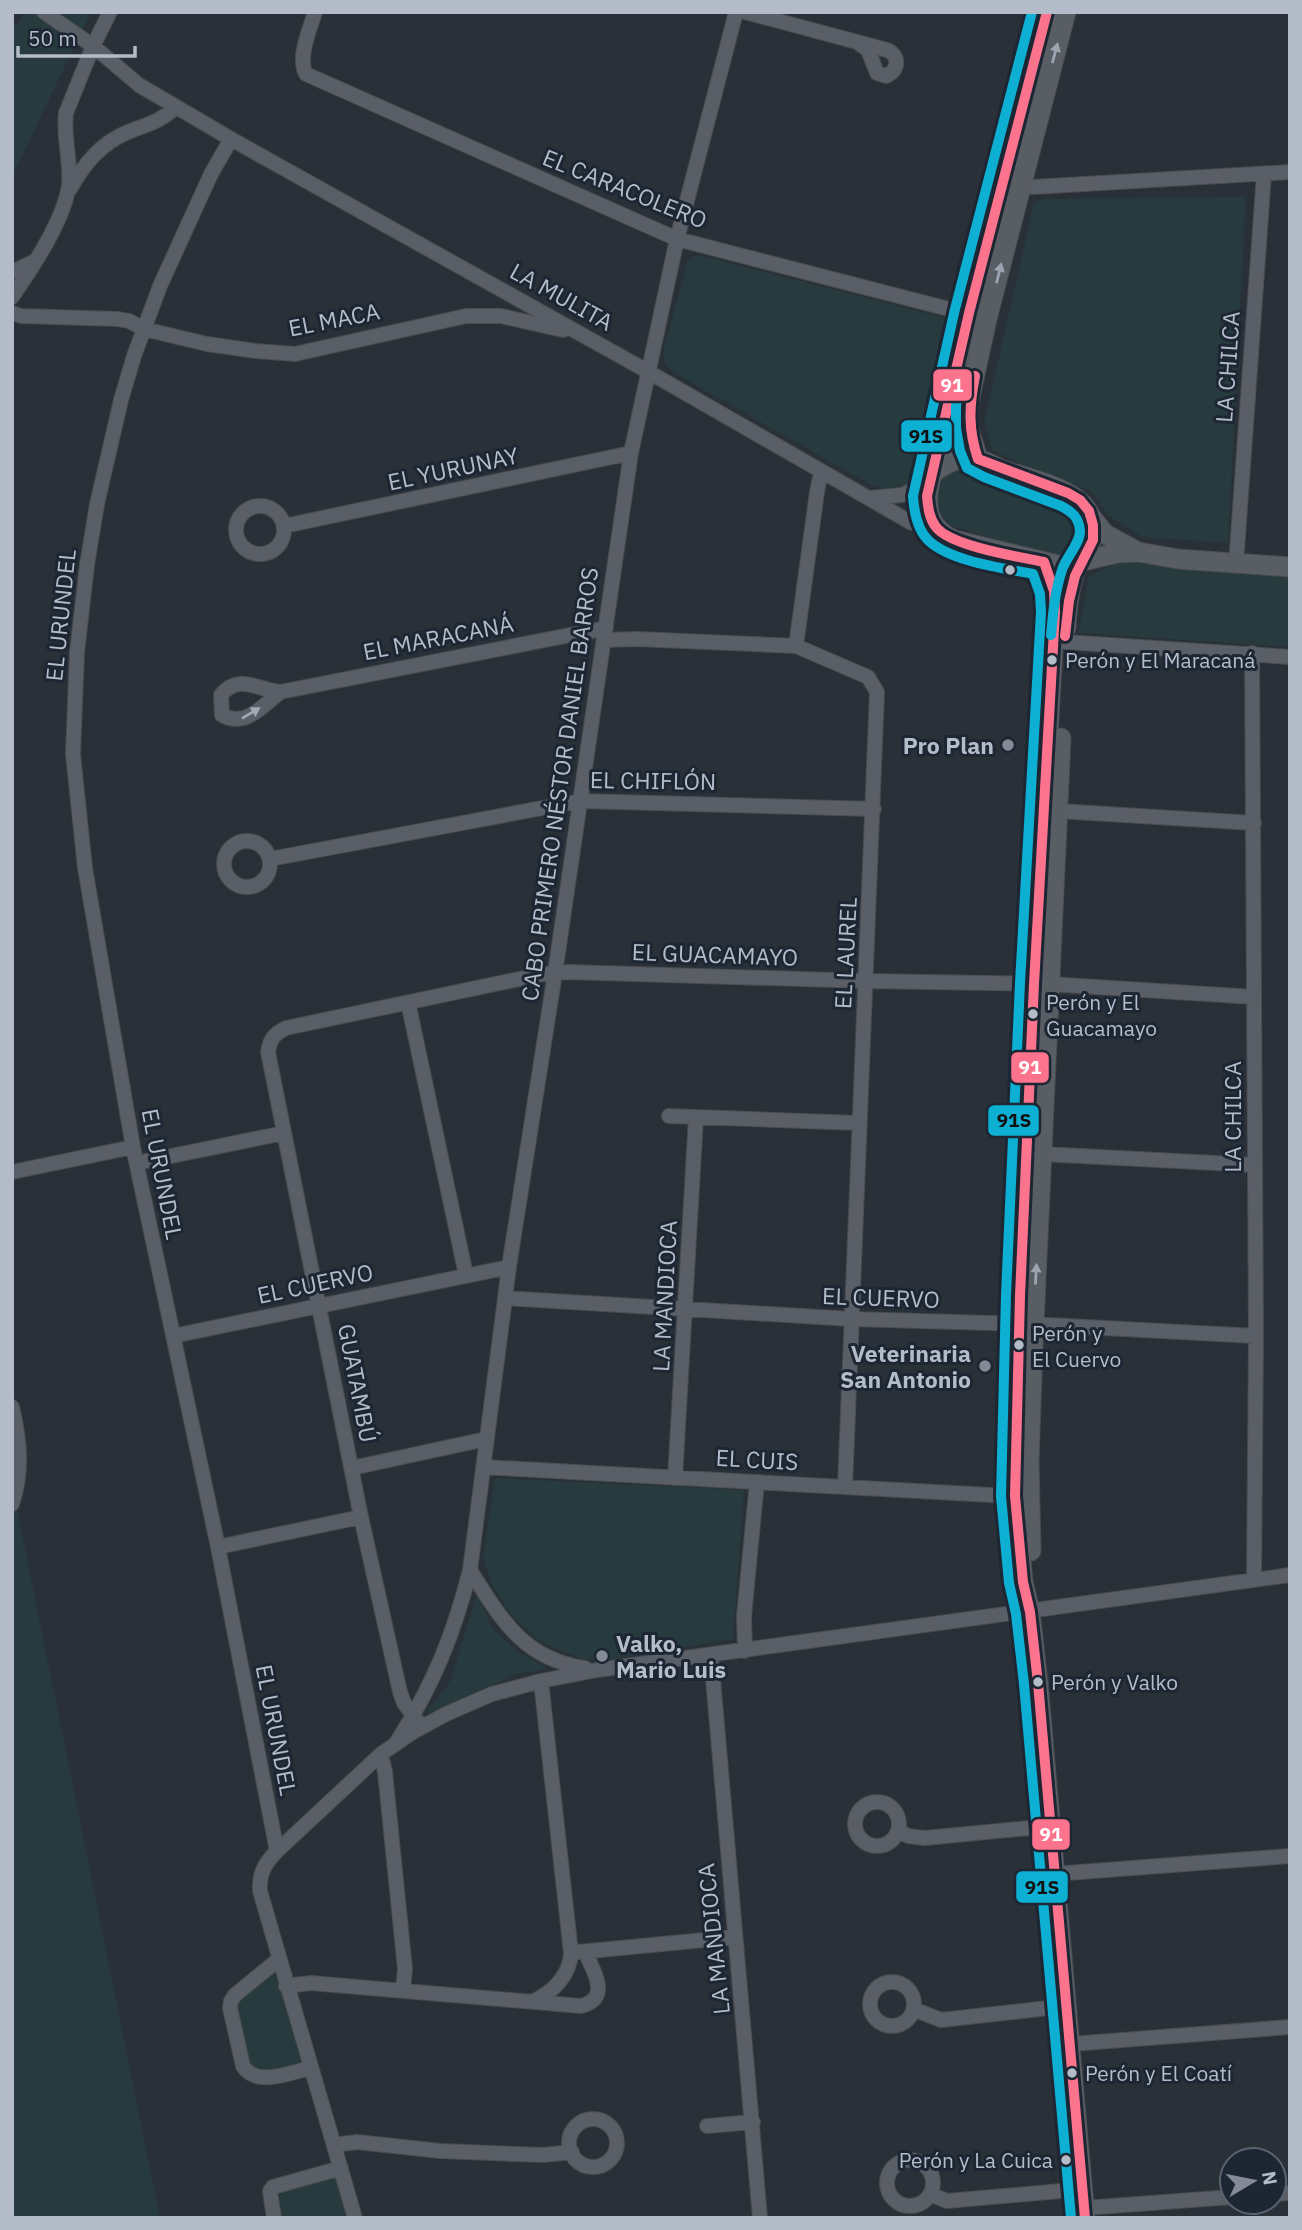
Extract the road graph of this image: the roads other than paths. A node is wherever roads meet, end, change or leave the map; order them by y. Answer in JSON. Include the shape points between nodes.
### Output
{"nodes":[{"id":1,"x":44,"y":12,"type":"edge"},
{"id":2,"x":110,"y":12,"type":"edge"},
{"id":3,"x":314,"y":12,"type":"edge"},
{"id":4,"x":736,"y":12,"type":"edge"},
{"id":5,"x":746,"y":12,"type":"edge"},
{"id":6,"x":1047,"y":12,"type":"edge"},
{"id":7,"x":1066,"y":12,"type":"edge"},
{"id":8,"x":857,"y":42,"type":"dead end"},
{"id":9,"x":93,"y":46,"type":"junction"},
{"id":10,"x":176,"y":107,"type":"junction"},
{"id":11,"x":231,"y":139,"type":"junction"},
{"id":12,"x":1290,"y":172,"type":"edge"},
{"id":13,"x":1264,"y":174,"type":"junction"},
{"id":14,"x":1012,"y":183,"type":"junction"},
{"id":15,"x":67,"y":193,"type":"junction"},
{"id":16,"x":677,"y":239,"type":"junction"},
{"id":17,"x":38,"y":259,"type":"junction"},
{"id":18,"x":12,"y":272,"type":"edge"},
{"id":19,"x":12,"y":297,"type":"edge"},
{"id":20,"x":12,"y":313,"type":"edge"},
{"id":21,"x":978,"y":316,"type":"junction"},
{"id":22,"x":144,"y":329,"type":"junction"},
{"id":23,"x":581,"y":335,"type":"junction"},
{"id":24,"x":647,"y":371,"type":"junction"},
{"id":25,"x":631,"y":453,"type":"junction"},
{"id":26,"x":978,"y":459,"type":"junction"},
{"id":27,"x":821,"y":472,"type":"junction"},
{"id":28,"x":932,"y":478,"type":"junction"},
{"id":29,"x":868,"y":498,"type":"junction"},
{"id":30,"x":1092,"y":518,"type":"junction"},
{"id":31,"x":284,"y":526,"type":"dead end"},
{"id":32,"x":940,"y":533,"type":"junction"},
{"id":33,"x":1139,"y":552,"type":"junction"},
{"id":34,"x":1044,"y":562,"type":"junction"},
{"id":35,"x":1079,"y":563,"type":"junction"},
{"id":36,"x":1236,"y":564,"type":"junction"},
{"id":37,"x":1290,"y":567,"type":"edge"},
{"id":38,"x":605,"y":634,"type":"junction"},
{"id":39,"x":1065,"y":642,"type":"junction"},
{"id":40,"x":796,"y":646,"type":"junction"},
{"id":41,"x":1252,"y":653,"type":"junction"},
{"id":42,"x":1290,"y":657,"type":"edge"},
{"id":43,"x":280,"y":692,"type":"dead end"},
{"id":44,"x":580,"y":801,"type":"junction"},
{"id":45,"x":874,"y":809,"type":"junction"},
{"id":46,"x":1058,"y":811,"type":"junction"},
{"id":47,"x":1254,"y":823,"type":"junction"},
{"id":48,"x":270,"y":859,"type":"dead end"},
{"id":49,"x":555,"y":973,"type":"junction"},
{"id":50,"x":866,"y":981,"type":"junction"},
{"id":51,"x":1041,"y":984,"type":"junction"},
{"id":52,"x":1254,"y":997,"type":"junction"},
{"id":53,"x":408,"y":1002,"type":"junction"},
{"id":54,"x":269,"y":1041,"type":"joint"},
{"id":55,"x":669,"y":1116,"type":"dead end"},
{"id":56,"x":696,"y":1117,"type":"junction"},
{"id":57,"x":859,"y":1123,"type":"junction"},
{"id":58,"x":284,"y":1133,"type":"junction"},
{"id":59,"x":133,"y":1147,"type":"junction"},
{"id":60,"x":1042,"y":1154,"type":"junction"},
{"id":61,"x":137,"y":1163,"type":"junction"},
{"id":62,"x":1255,"y":1165,"type":"junction"},
{"id":63,"x":12,"y":1172,"type":"edge"},
{"id":64,"x":509,"y":1267,"type":"junction"},
{"id":65,"x":466,"y":1275,"type":"junction"},
{"id":66,"x":505,"y":1298,"type":"junction"},
{"id":67,"x":319,"y":1305,"type":"junction"},
{"id":68,"x":687,"y":1310,"type":"junction"},
{"id":69,"x":851,"y":1319,"type":"junction"},
{"id":70,"x":1027,"y":1324,"type":"junction"},
{"id":71,"x":173,"y":1336,"type":"junction"},
{"id":72,"x":1256,"y":1336,"type":"junction"},
{"id":73,"x":12,"y":1407,"type":"edge"},
{"id":74,"x":486,"y":1439,"type":"junction"},
{"id":75,"x":483,"y":1467,"type":"junction"},
{"id":76,"x":352,"y":1468,"type":"junction"},
{"id":77,"x":676,"y":1478,"type":"junction"},
{"id":78,"x":757,"y":1482,"type":"junction"},
{"id":79,"x":845,"y":1487,"type":"junction"},
{"id":80,"x":1022,"y":1497,"type":"junction"},
{"id":81,"x":12,"y":1504,"type":"edge"},
{"id":82,"x":361,"y":1517,"type":"junction"},
{"id":83,"x":218,"y":1548,"type":"junction"},
{"id":84,"x":470,"y":1570,"type":"junction"},
{"id":85,"x":1290,"y":1575,"type":"edge"},
{"id":86,"x":1254,"y":1580,"type":"junction"},
{"id":87,"x":1030,"y":1612,"type":"junction"},
{"id":88,"x":745,"y":1651,"type":"junction"},
{"id":89,"x":711,"y":1656,"type":"junction"},
{"id":90,"x":597,"y":1670,"type":"junction"},
{"id":91,"x":541,"y":1681,"type":"junction"},
{"id":92,"x":418,"y":1721,"type":"junction"},
{"id":93,"x":381,"y":1754,"type":"junction"},
{"id":94,"x":1050,"y":1826,"type":"junction"},
{"id":95,"x":898,"y":1830,"type":"dead end"},
{"id":96,"x":277,"y":1851,"type":"junction"},
{"id":97,"x":1290,"y":1856,"type":"edge"},
{"id":98,"x":1054,"y":1874,"type":"junction"},
{"id":99,"x":735,"y":1937,"type":"junction"},
{"id":100,"x":578,"y":1952,"type":"junction"},
{"id":101,"x":279,"y":1959,"type":"junction"},
{"id":102,"x":286,"y":1986,"type":"junction"},
{"id":103,"x":403,"y":1990,"type":"junction"},
{"id":104,"x":533,"y":2001,"type":"junction"},
{"id":105,"x":1066,"y":2006,"type":"junction"},
{"id":106,"x":914,"y":2009,"type":"dead end"},
{"id":107,"x":1290,"y":2027,"type":"edge"},
{"id":108,"x":1070,"y":2044,"type":"junction"},
{"id":109,"x":311,"y":2068,"type":"junction"},
{"id":110,"x":753,"y":2122,"type":"junction"},
{"id":111,"x":707,"y":2126,"type":"dead end"},
{"id":112,"x":334,"y":2145,"type":"junction"},
{"id":113,"x":572,"y":2152,"type":"dead end"},
{"id":114,"x":341,"y":2168,"type":"junction"},
{"id":115,"x":930,"y":2194,"type":"dead end"},
{"id":116,"x":1218,"y":2198,"type":"edge"},
{"id":117,"x":1084,"y":2205,"type":"edge"},
{"id":118,"x":274,"y":2218,"type":"edge"},
{"id":119,"x":355,"y":2218,"type":"edge"},
{"id":120,"x":760,"y":2218,"type":"edge"}],
"edges":[{"from":1,"to":9,"type":"street","name":"LA MULITA"},
{"from":2,"to":9,"type":"street"},
{"from":3,"to":16,"type":"street","name":"EL CARACOLERO","via":[[303,57],[306,74]]},
{"from":4,"to":16,"type":"street","name":"CABO PRIMERO NÉSTOR DANIEL BARROS"},
{"from":5,"to":8,"type":"street"},
{"from":6,"to":14,"type":"main road"},
{"from":14,"to":7,"type":"main road","one_way":true},
{"from":9,"to":10,"type":"street","name":"LA MULITA","via":[[126,75]]},
{"from":9,"to":15,"type":"street","via":[[66,113]]},
{"from":10,"to":11,"type":"street","name":"LA MULITA"},
{"from":10,"to":15,"type":"street","via":[[164,118],[104,146],[82,168]]},
{"from":11,"to":22,"type":"street","name":"EL URUNDEL","via":[[211,174]]},
{"from":11,"to":23,"type":"street","name":"LA MULITA"},
{"from":12,"to":13,"type":"street"},
{"from":13,"to":14,"type":"street","via":[[1033,187]]},
{"from":13,"to":36,"type":"street","name":"LA CHILCA"},
{"from":14,"to":21,"type":"main road"},
{"from":15,"to":17,"type":"street"},
{"from":16,"to":21,"type":"street","name":"EL CARACOLERO"},
{"from":16,"to":24,"type":"street","name":"CABO PRIMERO NÉSTOR DANIEL BARROS"},
{"from":17,"to":18,"type":"street"},
{"from":17,"to":19,"type":"street"},
{"from":20,"to":22,"type":"street","name":"EL MACA","via":[[118,319]]},
{"from":21,"to":26,"type":"main road","via":[[968,427]]},
{"from":21,"to":28,"type":"main road"},
{"from":22,"to":23,"type":"street","name":"EL MACA","via":[[206,344],[295,354],[466,316],[501,316]]},
{"from":22,"to":59,"type":"street","name":"EL URUNDEL","via":[[121,400],[97,504],[73,714],[85,868]]},
{"from":23,"to":24,"type":"street","name":"LA MULITA"},
{"from":24,"to":25,"type":"street","name":"CABO PRIMERO NÉSTOR DANIEL BARROS"},
{"from":24,"to":27,"type":"street","name":"LA MULITA"},
{"from":25,"to":31,"type":"street","name":"EL YURUNAY"},
{"from":25,"to":38,"type":"street","name":"CABO PRIMERO NÉSTOR DANIEL BARROS"},
{"from":26,"to":28,"type":"main road","via":[[950,462]]},
{"from":26,"to":30,"type":"main road","via":[[1070,494],[1086,505]]},
{"from":27,"to":29,"type":"street","name":"LA MULITA"},
{"from":27,"to":40,"type":"street"},
{"from":28,"to":29,"type":"street","via":[[902,495]]},
{"from":28,"to":32,"type":"main road","via":[[928,507]]},
{"from":29,"to":32,"type":"street","name":"LA MULITA"},
{"from":30,"to":33,"type":"main road","via":[[1105,534]]},
{"from":30,"to":35,"type":"main road","via":[[1092,544]]},
{"from":32,"to":34,"type":"main road"},
{"from":33,"to":35,"type":"main road"},
{"from":33,"to":36,"type":"main road"},
{"from":34,"to":35,"type":"main road"},
{"from":34,"to":51,"type":"main road","via":[[1055,611]]},
{"from":35,"to":39,"type":"main road","via":[[1067,607]]},
{"from":36,"to":37,"type":"main road"},
{"from":38,"to":40,"type":"street","name":"EL MARACANÁ"},
{"from":38,"to":43,"type":"street","name":"EL MARACANÁ"},
{"from":38,"to":44,"type":"street","name":"CABO PRIMERO NÉSTOR DANIEL BARROS"},
{"from":39,"to":41,"type":"street"},
{"from":39,"to":46,"type":"main road"},
{"from":40,"to":45,"type":"street","name":"EL LAUREL","via":[[873,683],[877,692]]},
{"from":41,"to":42,"type":"street"},
{"from":41,"to":47,"type":"street","name":"LA CHILCA"},
{"from":44,"to":45,"type":"street","name":"EL CHIFLÓN"},
{"from":44,"to":48,"type":"street","name":"EL CHIFLÓN"},
{"from":44,"to":49,"type":"street","name":"CABO PRIMERO NÉSTOR DANIEL BARROS"},
{"from":45,"to":50,"type":"street","name":"EL LAUREL"},
{"from":46,"to":47,"type":"street"},
{"from":46,"to":51,"type":"main road"},
{"from":47,"to":52,"type":"street","name":"LA CHILCA"},
{"from":49,"to":50,"type":"street","name":"EL GUACAMAYO"},
{"from":49,"to":53,"type":"street","name":"EL GUACAMAYO"},
{"from":49,"to":64,"type":"street","name":"CABO PRIMERO NÉSTOR DANIEL BARROS"},
{"from":50,"to":51,"type":"street","name":"EL GUACAMAYO"},
{"from":50,"to":57,"type":"street","name":"EL LAUREL"},
{"from":51,"to":52,"type":"street","name":"EL GUACAMAYO"},
{"from":51,"to":60,"type":"main road"},
{"from":51,"to":70,"type":"main road"},
{"from":52,"to":62,"type":"street","name":"LA CHILCA"},
{"from":53,"to":54,"type":"street","name":"EL GUACAMAYO","via":[[286,1028]]},
{"from":53,"to":65,"type":"street"},
{"from":54,"to":58,"type":"street","name":"GUATAMBÚ"},
{"from":55,"to":56,"type":"street"},
{"from":56,"to":57,"type":"street"},
{"from":56,"to":68,"type":"street","name":"LA MANDIOCA"},
{"from":57,"to":69,"type":"street","name":"EL LAUREL"},
{"from":58,"to":61,"type":"street"},
{"from":58,"to":67,"type":"street","name":"GUATAMBÚ"},
{"from":59,"to":61,"type":"street","name":"EL URUNDEL"},
{"from":59,"to":63,"type":"street"},
{"from":60,"to":62,"type":"street"},
{"from":70,"to":60,"type":"main road","one_way":true},
{"from":61,"to":71,"type":"street","name":"EL URUNDEL"},
{"from":62,"to":72,"type":"street","name":"LA CHILCA"},
{"from":64,"to":65,"type":"street","name":"EL CUERVO"},
{"from":64,"to":66,"type":"street","name":"CABO PRIMERO NÉSTOR DANIEL BARROS"},
{"from":65,"to":67,"type":"street","name":"EL CUERVO"},
{"from":66,"to":68,"type":"street","name":"EL CUERVO"},
{"from":66,"to":74,"type":"street","name":"CABO PRIMERO NÉSTOR DANIEL BARROS"},
{"from":67,"to":71,"type":"street","name":"EL CUERVO"},
{"from":67,"to":76,"type":"street","name":"GUATAMBÚ"},
{"from":68,"to":69,"type":"street","name":"EL CUERVO"},
{"from":68,"to":77,"type":"street","name":"LA MANDIOCA"},
{"from":69,"to":70,"type":"street","name":"EL CUERVO"},
{"from":69,"to":79,"type":"street","name":"EL LAUREL"},
{"from":70,"to":72,"type":"street","name":"EL CUERVO"},
{"from":70,"to":80,"type":"main road"},
{"from":71,"to":83,"type":"street","name":"EL URUNDEL"},
{"from":72,"to":86,"type":"street","name":"LA CHILCA"},
{"from":73,"to":81,"type":"street","via":[[20,1462]]},
{"from":74,"to":75,"type":"street","name":"CABO PRIMERO NÉSTOR DANIEL BARROS"},
{"from":74,"to":76,"type":"street"},
{"from":75,"to":77,"type":"street","name":"EL CUIS"},
{"from":75,"to":84,"type":"street","name":"CABO PRIMERO NÉSTOR DANIEL BARROS"},
{"from":76,"to":82,"type":"street","name":"GUATAMBÚ"},
{"from":77,"to":78,"type":"street","name":"EL CUIS"},
{"from":78,"to":79,"type":"street","name":"EL CUIS"},
{"from":78,"to":88,"type":"street"},
{"from":79,"to":80,"type":"street","name":"EL CUIS"},
{"from":80,"to":87,"type":"main road","via":[[1023,1582]]},
{"from":82,"to":83,"type":"street"},
{"from":82,"to":92,"type":"street","name":"GUATAMBÚ","via":[[400,1692]]},
{"from":83,"to":96,"type":"street","name":"EL URUNDEL"},
{"from":84,"to":90,"type":"street","via":[[508,1627],[533,1650],[562,1664]]},
{"from":84,"to":92,"type":"street","name":"CABO PRIMERO NÉSTOR DANIEL BARROS","via":[[450,1639]]},
{"from":85,"to":86,"type":"street"},
{"from":86,"to":87,"type":"street"},
{"from":87,"to":88,"type":"street"},
{"from":87,"to":94,"type":"main road"},
{"from":88,"to":89,"type":"street"},
{"from":89,"to":90,"type":"street"},
{"from":89,"to":99,"type":"street","name":"LA MANDIOCA"},
{"from":90,"to":91,"type":"street"},
{"from":91,"to":92,"type":"street"},
{"from":91,"to":100,"type":"street"},
{"from":92,"to":93,"type":"street"},
{"from":93,"to":96,"type":"street"},
{"from":93,"to":103,"type":"street","via":[[404,1956]]},
{"from":94,"to":95,"type":"street","via":[[926,1838]]},
{"from":94,"to":98,"type":"main road"},
{"from":96,"to":101,"type":"street","via":[[262,1869],[259,1881]]},
{"from":97,"to":98,"type":"street"},
{"from":98,"to":105,"type":"main road"},
{"from":99,"to":100,"type":"street"},
{"from":99,"to":110,"type":"street","name":"LA MANDIOCA"},
{"from":100,"to":104,"type":"street","via":[[559,1983]]},
{"from":100,"to":104,"type":"street","via":[[597,1979],[596,1997],[590,2004]]},
{"from":101,"to":102,"type":"street"},
{"from":101,"to":109,"type":"street","via":[[231,2001],[243,2066],[262,2078]]},
{"from":102,"to":103,"type":"street","via":[[311,1983]]},
{"from":102,"to":109,"type":"street"},
{"from":103,"to":104,"type":"street"},
{"from":105,"to":106,"type":"street","via":[[941,2020]]},
{"from":105,"to":108,"type":"main road"},
{"from":107,"to":108,"type":"street"},
{"from":108,"to":117,"type":"main road"},
{"from":109,"to":112,"type":"street"},
{"from":110,"to":111,"type":"street"},
{"from":110,"to":120,"type":"street","name":"LA MANDIOCA"},
{"from":112,"to":113,"type":"street","via":[[357,2142],[543,2155]]},
{"from":112,"to":114,"type":"street"},
{"from":114,"to":118,"type":"street","via":[[273,2187]]},
{"from":114,"to":119,"type":"street"},
{"from":115,"to":117,"type":"street","via":[[947,2201]]},
{"from":116,"to":117,"type":"street"}]}
